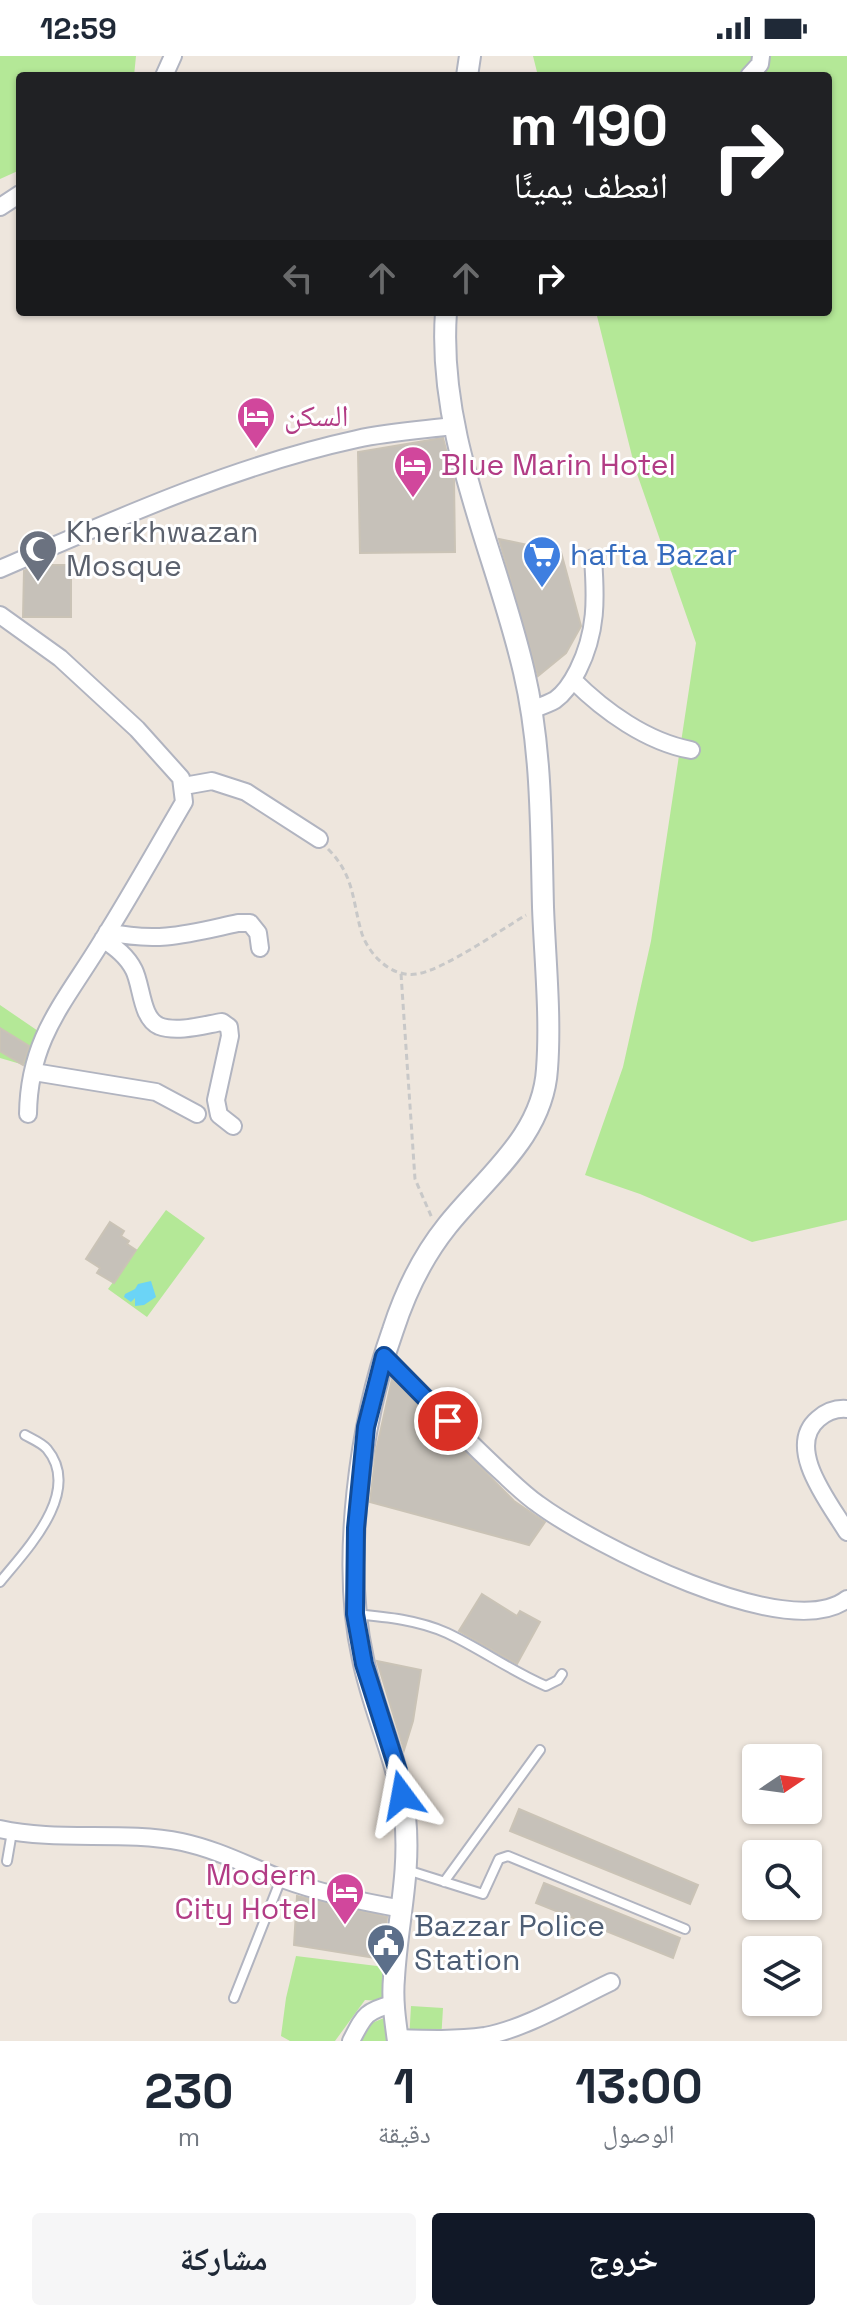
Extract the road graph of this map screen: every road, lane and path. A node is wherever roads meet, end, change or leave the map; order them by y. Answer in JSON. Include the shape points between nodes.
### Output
{"nodes":[{"id":1,"x":446,"y":316,"type":"edge"},
{"id":2,"x":454,"y":426,"type":"junction"},
{"id":3,"x":593,"y":558,"type":"dead end"},
{"id":4,"x":0,"y":569,"type":"edge"},
{"id":5,"x":0,"y":615,"type":"edge"},
{"id":6,"x":573,"y":680,"type":"junction"},
{"id":7,"x":531,"y":710,"type":"junction"},
{"id":8,"x":691,"y":750,"type":"dead end"},
{"id":9,"x":184,"y":786,"type":"junction"},
{"id":10,"x":319,"y":839,"type":"joint"},
{"id":11,"x":543,"y":905,"type":"junction"},
{"id":12,"x":105,"y":936,"type":"junction"},
{"id":13,"x":260,"y":948,"type":"dead end"},
{"id":14,"x":401,"y":974,"type":"junction"},
{"id":15,"x":34,"y":1072,"type":"junction"},
{"id":16,"x":28,"y":1114,"type":"dead end"},
{"id":17,"x":197,"y":1114,"type":"dead end"},
{"id":18,"x":233,"y":1126,"type":"dead end"},
{"id":19,"x":446,"y":1228,"type":"junction"},
{"id":20,"x":384,"y":1356,"type":"junction"},
{"id":21,"x":847,"y":1409,"type":"edge"},
{"id":22,"x":25,"y":1435,"type":"dead end"},
{"id":23,"x":847,"y":1532,"type":"edge"},
{"id":24,"x":0,"y":1582,"type":"edge"},
{"id":25,"x":847,"y":1599,"type":"edge"},
{"id":26,"x":355,"y":1614,"type":"junction"},
{"id":27,"x":562,"y":1674,"type":"dead end"},
{"id":28,"x":540,"y":1750,"type":"dead end"},
{"id":29,"x":6,"y":1831,"type":"edge"},
{"id":30,"x":7,"y":1861,"type":"dead end"},
{"id":31,"x":407,"y":1869,"type":"junction"},
{"id":32,"x":281,"y":1879,"type":"junction"},
{"id":33,"x":444,"y":1882,"type":"junction"},
{"id":34,"x":403,"y":1909,"type":"junction"},
{"id":35,"x":685,"y":1929,"type":"dead end"},
{"id":36,"x":611,"y":1982,"type":"dead end"},
{"id":37,"x":234,"y":1998,"type":"dead end"},
{"id":38,"x":393,"y":2004,"type":"junction"},
{"id":39,"x":398,"y":2040,"type":"edge"},
{"id":40,"x":351,"y":2041,"type":"edge"}],
"edges":[{"from":1,"to":2,"type":"street"},
{"from":2,"to":4,"type":"street","via":[[359,439],[257,466]]},
{"from":2,"to":7,"type":"street"},
{"from":3,"to":6,"type":"street","via":[[592,636]]},
{"from":5,"to":9,"type":"street","via":[[60,658],[112,705],[177,772]]},
{"from":6,"to":7,"type":"street","via":[[556,700]]},
{"from":6,"to":8,"type":"street","via":[[631,726]]},
{"from":7,"to":11,"type":"street"},
{"from":9,"to":10,"type":"street","via":[[212,781],[246,792]]},
{"from":9,"to":12,"type":"street","via":[[184,802]]},
{"from":10,"to":14,"type":"path","via":[[342,862],[372,954]]},
{"from":11,"to":14,"type":"path","via":[[434,969]]},
{"from":11,"to":19,"type":"street","via":[[547,1070],[541,1106],[529,1131]]},
{"from":12,"to":13,"type":"street","via":[[162,939],[250,923]]},
{"from":12,"to":15,"type":"street","via":[[46,1029]]},
{"from":12,"to":18,"type":"street","via":[[135,971],[149,1017],[157,1026],[222,1022],[229,1027],[216,1100],[219,1115]]},
{"from":14,"to":19,"type":"path","via":[[415,1179],[430,1216]]},
{"from":15,"to":16,"type":"street"},
{"from":15,"to":17,"type":"street","via":[[156,1092]]},
{"from":19,"to":20,"type":"street","via":[[416,1276]]},
{"from":20,"to":25,"type":"street","via":[[536,1504],[606,1546],[710,1592],[782,1609],[830,1609]]},
{"from":20,"to":26,"type":"street","via":[[366,1427],[356,1528]]},
{"from":21,"to":23,"type":"street","via":[[823,1414],[812,1423],[807,1461]]},
{"from":22,"to":24,"type":"lane","via":[[47,1449],[58,1478],[57,1493],[44,1525]]},
{"from":26,"to":27,"type":"lane","via":[[403,1619],[444,1632],[546,1686]]},
{"from":26,"to":31,"type":"street","via":[[370,1689],[398,1771]]},
{"from":28,"to":33,"type":"lane"},
{"from":29,"to":30,"type":"lane"},
{"from":29,"to":32,"type":"street","via":[[158,1838],[208,1849]]},
{"from":31,"to":33,"type":"lane"},
{"from":31,"to":34,"type":"street"},
{"from":32,"to":34,"type":"street"},
{"from":32,"to":37,"type":"lane"},
{"from":33,"to":35,"type":"lane","via":[[483,1894],[499,1859],[508,1856]]},
{"from":34,"to":38,"type":"street"},
{"from":36,"to":39,"type":"street","via":[[487,2035]]},
{"from":38,"to":39,"type":"street"},
{"from":38,"to":40,"type":"street","via":[[372,2009]]}]}
